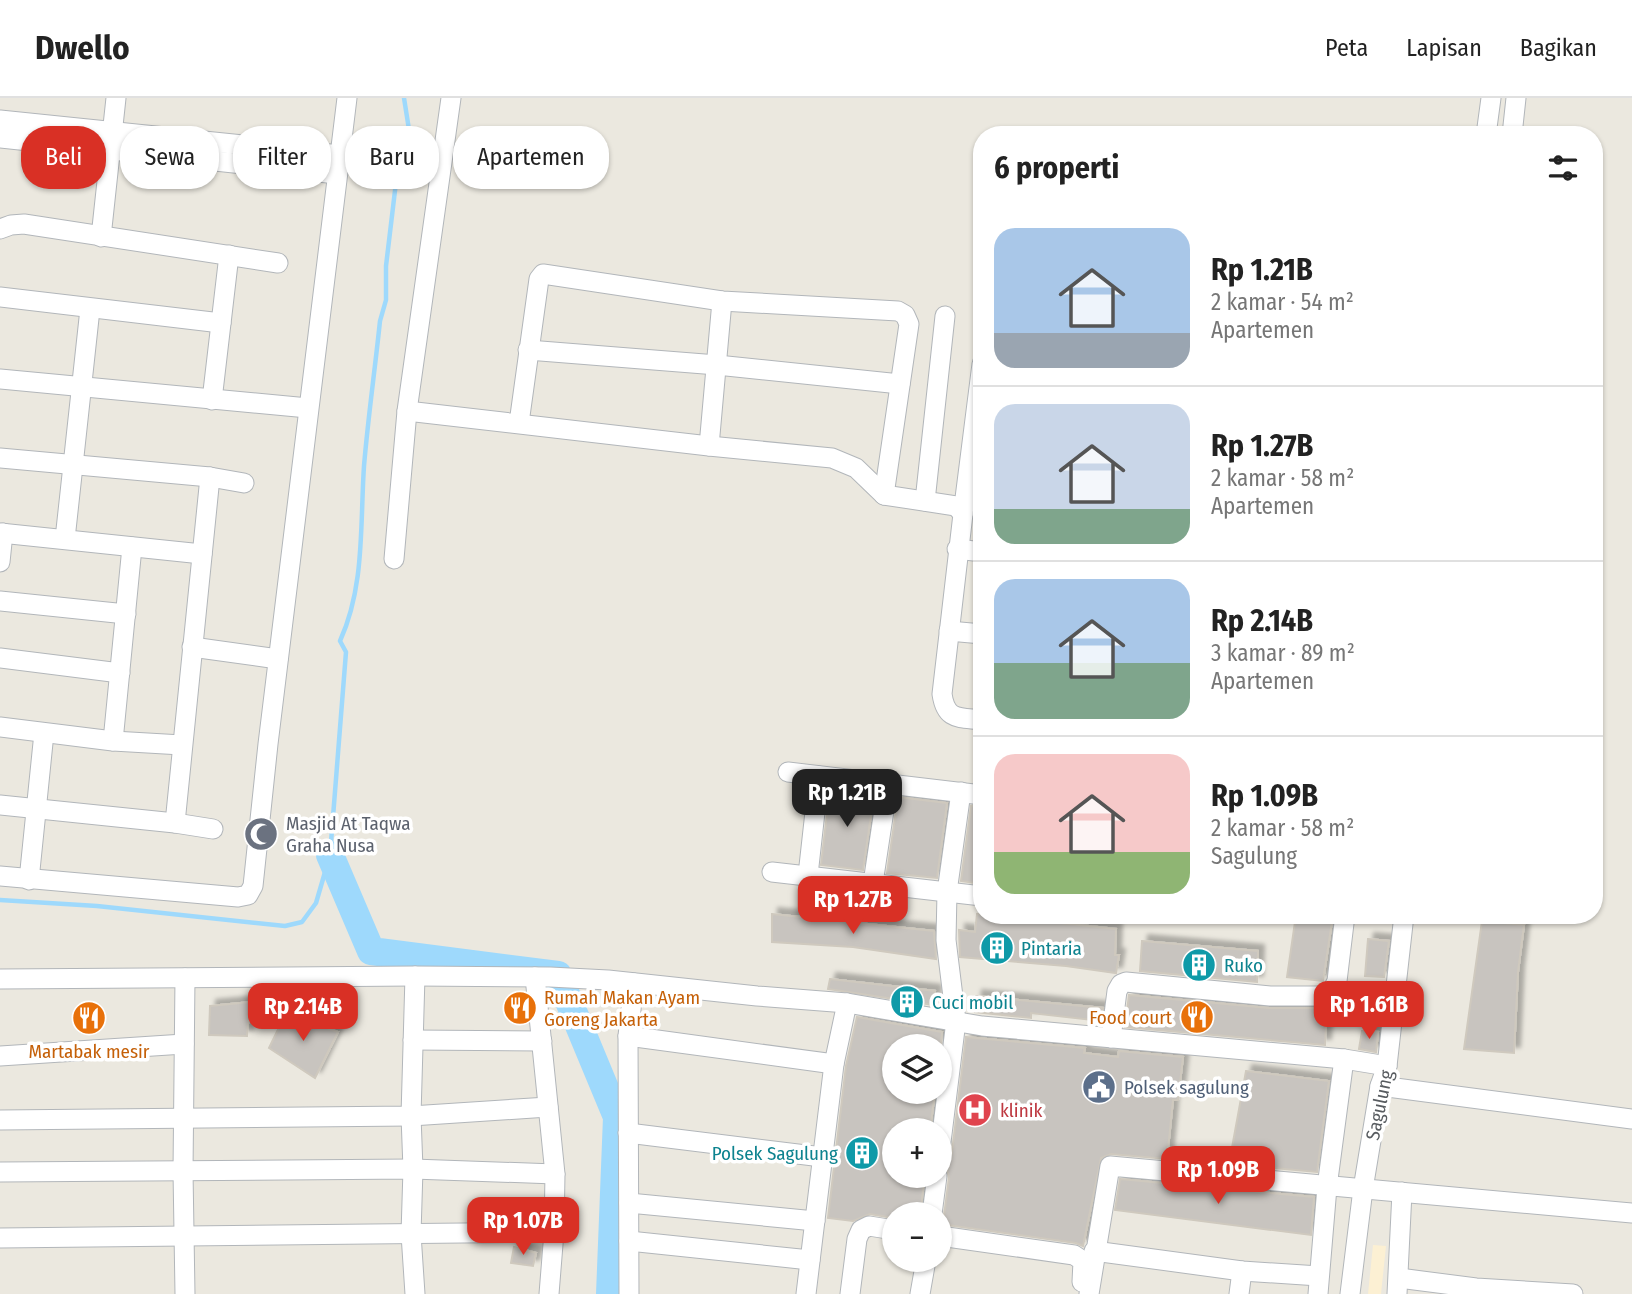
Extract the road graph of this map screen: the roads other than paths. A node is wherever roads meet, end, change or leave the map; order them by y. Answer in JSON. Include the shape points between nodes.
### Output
{"nodes":[{"id":1,"x":116,"y":98,"type":"edge"},
{"id":2,"x":346,"y":98,"type":"edge"},
{"id":3,"x":451,"y":98,"type":"edge"},
{"id":4,"x":1491,"y":98,"type":"edge"},
{"id":5,"x":1516,"y":98,"type":"edge"},
{"id":6,"x":0,"y":120,"type":"edge"},
{"id":7,"x":1487,"y":126,"type":"edge"},
{"id":8,"x":1513,"y":126,"type":"edge"},
{"id":9,"x":0,"y":138,"type":"edge"},
{"id":10,"x":111,"y":140,"type":"junction"},
{"id":11,"x":339,"y":164,"type":"junction"},
{"id":12,"x":0,"y":229,"type":"edge"},
{"id":13,"x":102,"y":237,"type":"junction"},
{"id":14,"x":229,"y":255,"type":"junction"},
{"id":15,"x":278,"y":263,"type":"dead end"},
{"id":16,"x":0,"y":297,"type":"edge"},
{"id":17,"x":722,"y":301,"type":"junction"},
{"id":18,"x":90,"y":309,"type":"junction"},
{"id":19,"x":945,"y":316,"type":"dead end"},
{"id":20,"x":221,"y":323,"type":"junction"},
{"id":21,"x":528,"y":350,"type":"junction"},
{"id":22,"x":717,"y":365,"type":"junction"},
{"id":23,"x":0,"y":379,"type":"edge"},
{"id":24,"x":900,"y":384,"type":"junction"},
{"id":25,"x":82,"y":387,"type":"junction"},
{"id":26,"x":212,"y":400,"type":"junction"},
{"id":27,"x":309,"y":408,"type":"junction"},
{"id":28,"x":407,"y":411,"type":"junction"},
{"id":29,"x":519,"y":423,"type":"junction"},
{"id":30,"x":709,"y":446,"type":"junction"},
{"id":31,"x":0,"y":458,"type":"edge"},
{"id":32,"x":73,"y":466,"type":"junction"},
{"id":33,"x":209,"y":477,"type":"junction"},
{"id":34,"x":973,"y":482,"type":"edge"},
{"id":35,"x":244,"y":483,"type":"dead end"},
{"id":36,"x":884,"y":495,"type":"junction"},
{"id":37,"x":925,"y":501,"type":"junction"},
{"id":38,"x":963,"y":514,"type":"junction"},
{"id":39,"x":1,"y":533,"type":"edge"},
{"id":40,"x":65,"y":539,"type":"junction"},
{"id":41,"x":132,"y":547,"type":"junction"},
{"id":42,"x":957,"y":549,"type":"junction"},
{"id":43,"x":973,"y":551,"type":"edge"},
{"id":44,"x":202,"y":554,"type":"junction"},
{"id":45,"x":394,"y":559,"type":"dead end"},
{"id":46,"x":0,"y":562,"type":"edge"},
{"id":47,"x":0,"y":601,"type":"edge"},
{"id":48,"x":126,"y":614,"type":"junction"},
{"id":49,"x":949,"y":631,"type":"junction"},
{"id":50,"x":973,"y":633,"type":"edge"},
{"id":51,"x":192,"y":647,"type":"junction"},
{"id":52,"x":0,"y":658,"type":"edge"},
{"id":53,"x":278,"y":659,"type":"junction"},
{"id":54,"x":120,"y":673,"type":"junction"},
{"id":55,"x":973,"y":719,"type":"edge"},
{"id":56,"x":0,"y":727,"type":"edge"},
{"id":57,"x":44,"y":733,"type":"junction"},
{"id":58,"x":113,"y":741,"type":"junction"},
{"id":59,"x":182,"y":746,"type":"junction"},
{"id":60,"x":788,"y":772,"type":"dead end"},
{"id":61,"x":819,"y":776,"type":"junction"},
{"id":62,"x":888,"y":784,"type":"junction"},
{"id":63,"x":961,"y":792,"type":"junction"},
{"id":64,"x":973,"y":793,"type":"edge"},
{"id":65,"x":0,"y":804,"type":"edge"},
{"id":66,"x":36,"y":809,"type":"junction"},
{"id":67,"x":175,"y":823,"type":"junction"},
{"id":68,"x":213,"y":830,"type":"dead end"},
{"id":69,"x":772,"y":872,"type":"dead end"},
{"id":70,"x":808,"y":875,"type":"junction"},
{"id":71,"x":0,"y":876,"type":"edge"},
{"id":72,"x":29,"y":880,"type":"junction"},
{"id":73,"x":873,"y":883,"type":"junction"},
{"id":74,"x":947,"y":892,"type":"junction"},
{"id":75,"x":973,"y":895,"type":"edge"},
{"id":76,"x":1344,"y":924,"type":"edge"},
{"id":77,"x":1403,"y":924,"type":"edge"},
{"id":78,"x":415,"y":976,"type":"junction"},
{"id":79,"x":542,"y":977,"type":"junction"},
{"id":80,"x":185,"y":978,"type":"junction"},
{"id":81,"x":0,"y":979,"type":"edge"},
{"id":82,"x":634,"y":983,"type":"junction"},
{"id":83,"x":847,"y":1003,"type":"junction"},
{"id":84,"x":956,"y":1021,"type":"junction"},
{"id":85,"x":628,"y":1036,"type":"junction"},
{"id":86,"x":1111,"y":1038,"type":"junction"},
{"id":87,"x":413,"y":1040,"type":"junction"},
{"id":88,"x":542,"y":1041,"type":"junction"},
{"id":89,"x":184,"y":1044,"type":"junction"},
{"id":90,"x":0,"y":1056,"type":"edge"},
{"id":91,"x":1345,"y":1059,"type":"junction"},
{"id":92,"x":834,"y":1064,"type":"junction"},
{"id":93,"x":1387,"y":1066,"type":"junction"},
{"id":94,"x":1380,"y":1086,"type":"junction"},
{"id":95,"x":548,"y":1107,"type":"junction"},
{"id":96,"x":411,"y":1116,"type":"junction"},
{"id":97,"x":183,"y":1118,"type":"junction"},
{"id":98,"x":944,"y":1118,"type":"edge"},
{"id":99,"x":1632,"y":1119,"type":"edge"},
{"id":100,"x":0,"y":1120,"type":"edge"},
{"id":101,"x":628,"y":1133,"type":"junction"},
{"id":102,"x":822,"y":1157,"type":"junction"},
{"id":103,"x":413,"y":1169,"type":"junction"},
{"id":104,"x":183,"y":1171,"type":"junction"},
{"id":105,"x":0,"y":1172,"type":"edge"},
{"id":106,"x":555,"y":1174,"type":"junction"},
{"id":107,"x":1327,"y":1186,"type":"junction"},
{"id":108,"x":1363,"y":1189,"type":"junction"},
{"id":109,"x":1402,"y":1192,"type":"junction"},
{"id":110,"x":629,"y":1203,"type":"junction"},
{"id":111,"x":1632,"y":1213,"type":"edge"},
{"id":112,"x":815,"y":1221,"type":"junction"},
{"id":113,"x":882,"y":1229,"type":"edge"},
{"id":114,"x":554,"y":1232,"type":"junction"},
{"id":115,"x":411,"y":1234,"type":"junction"},
{"id":116,"x":183,"y":1236,"type":"junction"},
{"id":117,"x":0,"y":1238,"type":"edge"},
{"id":118,"x":952,"y":1239,"type":"edge"},
{"id":119,"x":629,"y":1241,"type":"junction"},
{"id":120,"x":1094,"y":1251,"type":"junction"},
{"id":121,"x":810,"y":1260,"type":"junction"},
{"id":122,"x":1242,"y":1271,"type":"junction"},
{"id":123,"x":924,"y":1272,"type":"edge"},
{"id":124,"x":1319,"y":1285,"type":"edge"},
{"id":125,"x":1398,"y":1286,"type":"edge"},
{"id":126,"x":1475,"y":1291,"type":"edge"},
{"id":127,"x":1551,"y":1293,"type":"edge"},
{"id":128,"x":185,"y":1294,"type":"edge"},
{"id":129,"x":415,"y":1294,"type":"edge"},
{"id":130,"x":549,"y":1294,"type":"edge"},
{"id":131,"x":629,"y":1294,"type":"edge"},
{"id":132,"x":806,"y":1294,"type":"edge"},
{"id":133,"x":850,"y":1294,"type":"edge"},
{"id":134,"x":920,"y":1294,"type":"edge"},
{"id":135,"x":1080,"y":1294,"type":"edge"},
{"id":136,"x":1089,"y":1294,"type":"edge"},
{"id":137,"x":1239,"y":1294,"type":"edge"},
{"id":138,"x":1350,"y":1294,"type":"edge"},
{"id":139,"x":1573,"y":1294,"type":"edge"}],
"edges":[{"from":1,"to":10,"type":"street"},
{"from":2,"to":11,"type":"street"},
{"from":3,"to":28,"type":"street"},
{"from":4,"to":7,"type":"street"},
{"from":5,"to":8,"type":"street"},
{"from":6,"to":10,"type":"street"},
{"from":9,"to":10,"type":"street"},
{"from":10,"to":11,"type":"street"},
{"from":10,"to":13,"type":"street"},
{"from":11,"to":27,"type":"street"},
{"from":12,"to":13,"type":"street","via":[[24,225]]},
{"from":13,"to":14,"type":"street"},
{"from":14,"to":15,"type":"street"},
{"from":14,"to":20,"type":"street"},
{"from":16,"to":18,"type":"street"},
{"from":17,"to":21,"type":"street","via":[[543,274]]},
{"from":17,"to":22,"type":"street"},
{"from":17,"to":24,"type":"street","via":[[902,313],[909,324]]},
{"from":18,"to":20,"type":"street"},
{"from":18,"to":25,"type":"street"},
{"from":19,"to":37,"type":"street"},
{"from":20,"to":26,"type":"street"},
{"from":21,"to":22,"type":"street"},
{"from":21,"to":29,"type":"street"},
{"from":22,"to":24,"type":"street"},
{"from":22,"to":30,"type":"street"},
{"from":23,"to":25,"type":"street"},
{"from":24,"to":36,"type":"street"},
{"from":25,"to":26,"type":"street"},
{"from":25,"to":32,"type":"street"},
{"from":26,"to":27,"type":"street"},
{"from":27,"to":53,"type":"street"},
{"from":28,"to":29,"type":"street"},
{"from":28,"to":45,"type":"street"},
{"from":29,"to":30,"type":"street"},
{"from":30,"to":36,"type":"street","via":[[832,458],[856,468]]},
{"from":31,"to":32,"type":"street"},
{"from":32,"to":33,"type":"street"},
{"from":32,"to":40,"type":"street"},
{"from":33,"to":35,"type":"street"},
{"from":33,"to":44,"type":"street"},
{"from":34,"to":38,"type":"street"},
{"from":36,"to":37,"type":"street"},
{"from":37,"to":38,"type":"street","via":[[951,504]]},
{"from":38,"to":42,"type":"street"},
{"from":39,"to":40,"type":"street"},
{"from":39,"to":46,"type":"street"},
{"from":40,"to":41,"type":"street"},
{"from":41,"to":44,"type":"street"},
{"from":41,"to":48,"type":"street"},
{"from":42,"to":43,"type":"street"},
{"from":42,"to":49,"type":"street"},
{"from":44,"to":51,"type":"street"},
{"from":47,"to":48,"type":"street"},
{"from":48,"to":54,"type":"street"},
{"from":49,"to":50,"type":"street"},
{"from":49,"to":55,"type":"street","via":[[943,702],[954,717]]},
{"from":51,"to":53,"type":"street"},
{"from":51,"to":59,"type":"street"},
{"from":52,"to":54,"type":"street"},
{"from":53,"to":72,"type":"street","via":[[253,886],[248,894],[238,897]]},
{"from":54,"to":58,"type":"street"},
{"from":56,"to":57,"type":"street"},
{"from":57,"to":58,"type":"street"},
{"from":57,"to":66,"type":"street"},
{"from":58,"to":59,"type":"street"},
{"from":59,"to":67,"type":"street"},
{"from":60,"to":61,"type":"street"},
{"from":61,"to":62,"type":"street"},
{"from":61,"to":70,"type":"street"},
{"from":62,"to":63,"type":"street"},
{"from":62,"to":73,"type":"street"},
{"from":63,"to":64,"type":"street"},
{"from":63,"to":74,"type":"street"},
{"from":65,"to":66,"type":"street"},
{"from":66,"to":67,"type":"street"},
{"from":66,"to":72,"type":"street"},
{"from":67,"to":68,"type":"street"},
{"from":69,"to":70,"type":"street"},
{"from":70,"to":73,"type":"street"},
{"from":71,"to":72,"type":"street"},
{"from":73,"to":74,"type":"street"},
{"from":74,"to":75,"type":"street"},
{"from":74,"to":84,"type":"street","via":[[946,940]]},
{"from":76,"to":86,"type":"street","via":[[1337,981],[1325,996],[1270,996],[1126,982],[1117,991]]},
{"from":77,"to":93,"type":"street","name":"Sagulung"},
{"from":78,"to":79,"type":"street"},
{"from":78,"to":80,"type":"street"},
{"from":78,"to":87,"type":"street"},
{"from":79,"to":82,"type":"street"},
{"from":79,"to":88,"type":"street"},
{"from":80,"to":81,"type":"street"},
{"from":80,"to":89,"type":"street"},
{"from":82,"to":83,"type":"street"},
{"from":82,"to":85,"type":"street"},
{"from":83,"to":84,"type":"street"},
{"from":83,"to":92,"type":"street"},
{"from":84,"to":86,"type":"street"},
{"from":84,"to":98,"type":"street"},
{"from":85,"to":92,"type":"street"},
{"from":85,"to":101,"type":"street"},
{"from":86,"to":91,"type":"street"},
{"from":87,"to":88,"type":"street"},
{"from":87,"to":96,"type":"street"},
{"from":88,"to":95,"type":"street"},
{"from":89,"to":90,"type":"street"},
{"from":89,"to":97,"type":"street"},
{"from":91,"to":93,"type":"street"},
{"from":91,"to":107,"type":"street"},
{"from":92,"to":102,"type":"street"},
{"from":93,"to":94,"type":"street","name":"Sagulung"},
{"from":94,"to":99,"type":"street"},
{"from":94,"to":108,"type":"street","name":"Sagulung"},
{"from":95,"to":96,"type":"street"},
{"from":95,"to":106,"type":"street"},
{"from":96,"to":97,"type":"street"},
{"from":96,"to":103,"type":"street"},
{"from":97,"to":100,"type":"street"},
{"from":97,"to":104,"type":"street"},
{"from":101,"to":102,"type":"street"},
{"from":101,"to":110,"type":"street"},
{"from":102,"to":112,"type":"street"},
{"from":103,"to":104,"type":"street"},
{"from":103,"to":106,"type":"street"},
{"from":103,"to":115,"type":"street"},
{"from":104,"to":105,"type":"street"},
{"from":104,"to":116,"type":"street"},
{"from":106,"to":114,"type":"street"},
{"from":107,"to":108,"type":"street"},
{"from":107,"to":120,"type":"street","via":[[1110,1167]]},
{"from":107,"to":124,"type":"street"},
{"from":108,"to":109,"type":"street"},
{"from":108,"to":138,"type":"street","name":"Sagulung"},
{"from":109,"to":111,"type":"street"},
{"from":109,"to":125,"type":"street"},
{"from":110,"to":112,"type":"street"},
{"from":110,"to":119,"type":"street"},
{"from":112,"to":121,"type":"street"},
{"from":113,"to":133,"type":"street","via":[[861,1230]]},
{"from":114,"to":115,"type":"street"},
{"from":114,"to":130,"type":"street"},
{"from":115,"to":116,"type":"street"},
{"from":115,"to":129,"type":"street"},
{"from":116,"to":117,"type":"street"},
{"from":116,"to":128,"type":"street"},
{"from":118,"to":135,"type":"street","via":[[1074,1255],[1083,1261]]},
{"from":119,"to":121,"type":"street"},
{"from":119,"to":131,"type":"street"},
{"from":120,"to":122,"type":"street"},
{"from":120,"to":136,"type":"street"},
{"from":121,"to":132,"type":"street"},
{"from":122,"to":124,"type":"street"},
{"from":122,"to":137,"type":"street"},
{"from":123,"to":134,"type":"street"},
{"from":125,"to":126,"type":"street"},
{"from":126,"to":127,"type":"street"},
{"from":127,"to":139,"type":"street"}]}
